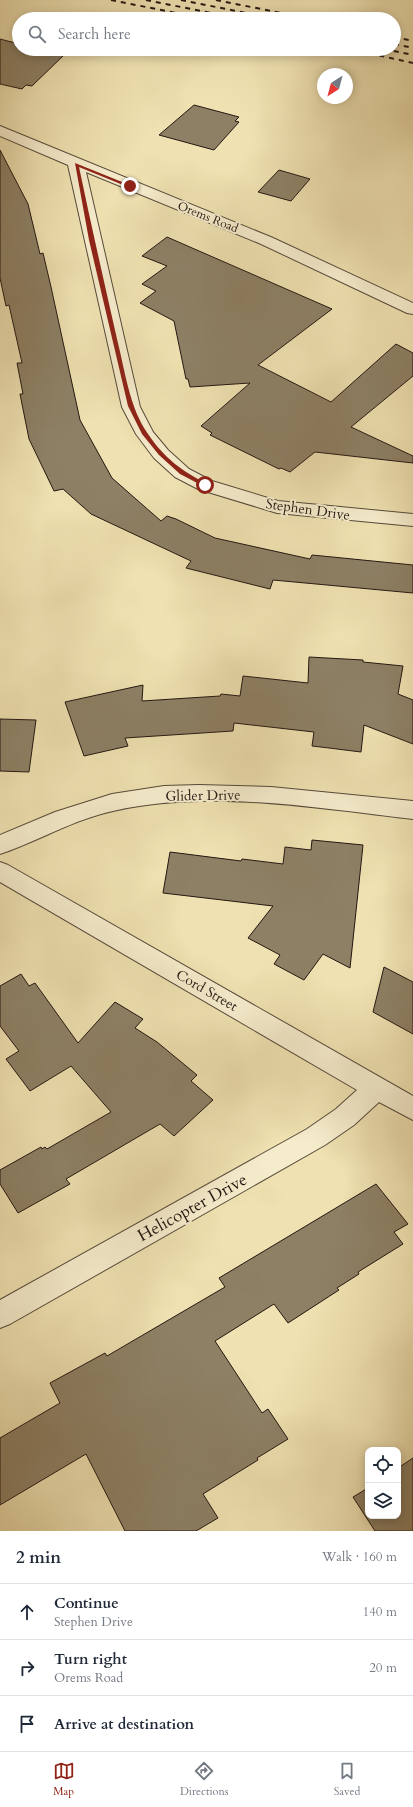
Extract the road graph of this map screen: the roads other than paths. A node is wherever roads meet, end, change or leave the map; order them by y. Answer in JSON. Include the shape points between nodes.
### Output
{"nodes":[{"id":1,"x":0,"y":131,"type":"edge"},
{"id":2,"x":76,"y":164,"type":"junction"},
{"id":3,"x":413,"y":309,"type":"edge"},
{"id":4,"x":413,"y":520,"type":"edge"},
{"id":5,"x":413,"y":810,"type":"edge"},
{"id":6,"x":0,"y":845,"type":"edge"},
{"id":7,"x":0,"y":871,"type":"edge"},
{"id":8,"x":377,"y":1088,"type":"junction"},
{"id":9,"x":413,"y":1110,"type":"edge"},
{"id":10,"x":0,"y":1315,"type":"edge"}],
"edges":[{"from":1,"to":2,"type":"street","name":"Orems Road"},
{"from":2,"to":3,"type":"street","name":"Orems Road","via":[[267,241]]},
{"from":2,"to":4,"type":"street","name":"Stephen Drive","via":[[131,406],[145,434],[161,454],[182,473],[205,485],[277,507]]},
{"from":5,"to":6,"type":"street","name":"Glider Drive","via":[[252,794],[163,795],[91,808]]},
{"from":7,"to":8,"type":"street","name":"Cord Street"},
{"from":8,"to":9,"type":"street","name":"Cord Street"},
{"from":8,"to":10,"type":"street","name":"Helicopter Drive","via":[[345,1117],[316,1137]]}]}
